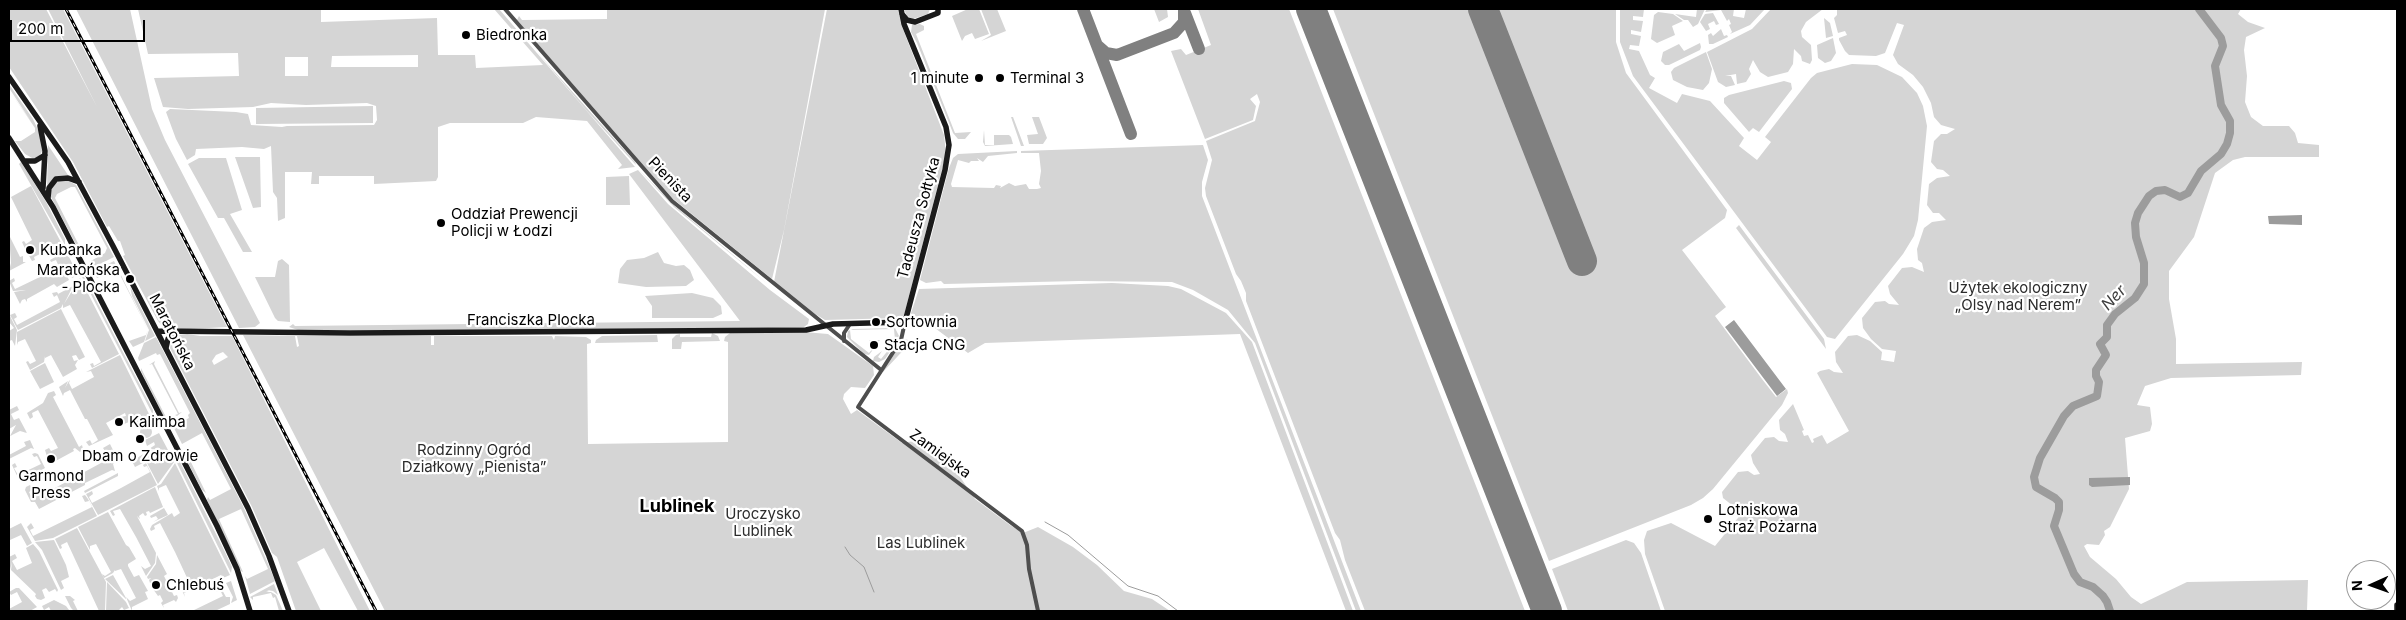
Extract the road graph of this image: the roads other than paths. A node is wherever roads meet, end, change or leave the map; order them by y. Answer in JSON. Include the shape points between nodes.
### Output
{"nodes":[{"id":1,"x":505,"y":9,"type":"edge"},
{"id":2,"x":902,"y":11,"type":"edge"},
{"id":3,"x":938,"y":11,"type":"edge"},
{"id":4,"x":913,"y":22,"type":"junction"},
{"id":5,"x":910,"y":35,"type":"junction"},
{"id":6,"x":9,"y":77,"type":"edge"},
{"id":7,"x":38,"y":119,"type":"junction"},
{"id":8,"x":9,"y":138,"type":"edge"},
{"id":9,"x":45,"y":156,"type":"junction"},
{"id":10,"x":25,"y":161,"type":"junction"},
{"id":11,"x":79,"y":182,"type":"junction"},
{"id":12,"x":43,"y":189,"type":"junction"},
{"id":13,"x":48,"y":198,"type":"junction"},
{"id":14,"x":904,"y":322,"type":"junction"},
{"id":15,"x":851,"y":323,"type":"junction"},
{"id":16,"x":824,"y":325,"type":"junction"},
{"id":17,"x":157,"y":331,"type":"junction"},
{"id":18,"x":174,"y":332,"type":"junction"},
{"id":19,"x":844,"y":341,"type":"junction"},
{"id":20,"x":166,"y":348,"type":"junction"},
{"id":21,"x":880,"y":369,"type":"junction"},
{"id":22,"x":2397,"y":604,"type":"edge"},
{"id":23,"x":250,"y":611,"type":"edge"},
{"id":24,"x":289,"y":611,"type":"edge"},
{"id":25,"x":1038,"y":611,"type":"edge"},
{"id":26,"x":2397,"y":611,"type":"edge"}],
"edges":[{"from":1,"to":16,"type":"street","name":"Pienista","via":[[666,195]]},
{"from":2,"to":4,"type":"street","via":[[907,20]]},
{"from":2,"to":5,"type":"street","name":"Tadeusza Sołtyka"},
{"from":3,"to":4,"type":"street"},
{"from":4,"to":5,"type":"street","via":[[909,28]]},
{"from":5,"to":14,"type":"street","name":"Tadeusza Sołtyka","via":[[946,127],[949,149]]},
{"from":6,"to":7,"type":"street","name":"Maratońska"},
{"from":7,"to":9,"type":"street"},
{"from":7,"to":11,"type":"street","name":"Maratońska"},
{"from":8,"to":10,"type":"street"},
{"from":9,"to":10,"type":"street"},
{"from":9,"to":12,"type":"street"},
{"from":10,"to":12,"type":"street"},
{"from":11,"to":13,"type":"street","via":[[68,178],[56,179],[50,186]]},
{"from":11,"to":17,"type":"street","name":"Maratońska"},
{"from":12,"to":13,"type":"street"},
{"from":13,"to":23,"type":"street","via":[[225,541]]},
{"from":14,"to":15,"type":"street","name":"Franciszka Plocka"},
{"from":14,"to":21,"type":"street","name":"Zamiejska","via":[[901,340]]},
{"from":15,"to":16,"type":"street","name":"Franciszka Plocka"},
{"from":15,"to":19,"type":"street","via":[[844,332]]},
{"from":16,"to":18,"type":"street","name":"Franciszka Plocka","via":[[806,330],[650,332]]},
{"from":16,"to":19,"type":"street","name":"Pienista"},
{"from":17,"to":18,"type":"street","name":"Franciszka Plocka"},
{"from":17,"to":20,"type":"street","name":"Maratońska"},
{"from":18,"to":20,"type":"street"},
{"from":19,"to":21,"type":"street","name":"Pienista"},
{"from":20,"to":24,"type":"street","name":"Maratońska","via":[[254,521]]},
{"from":21,"to":25,"type":"street","name":"Zamiejska","via":[[858,407],[1022,531]]},
{"from":22,"to":26,"type":"street"}]}
